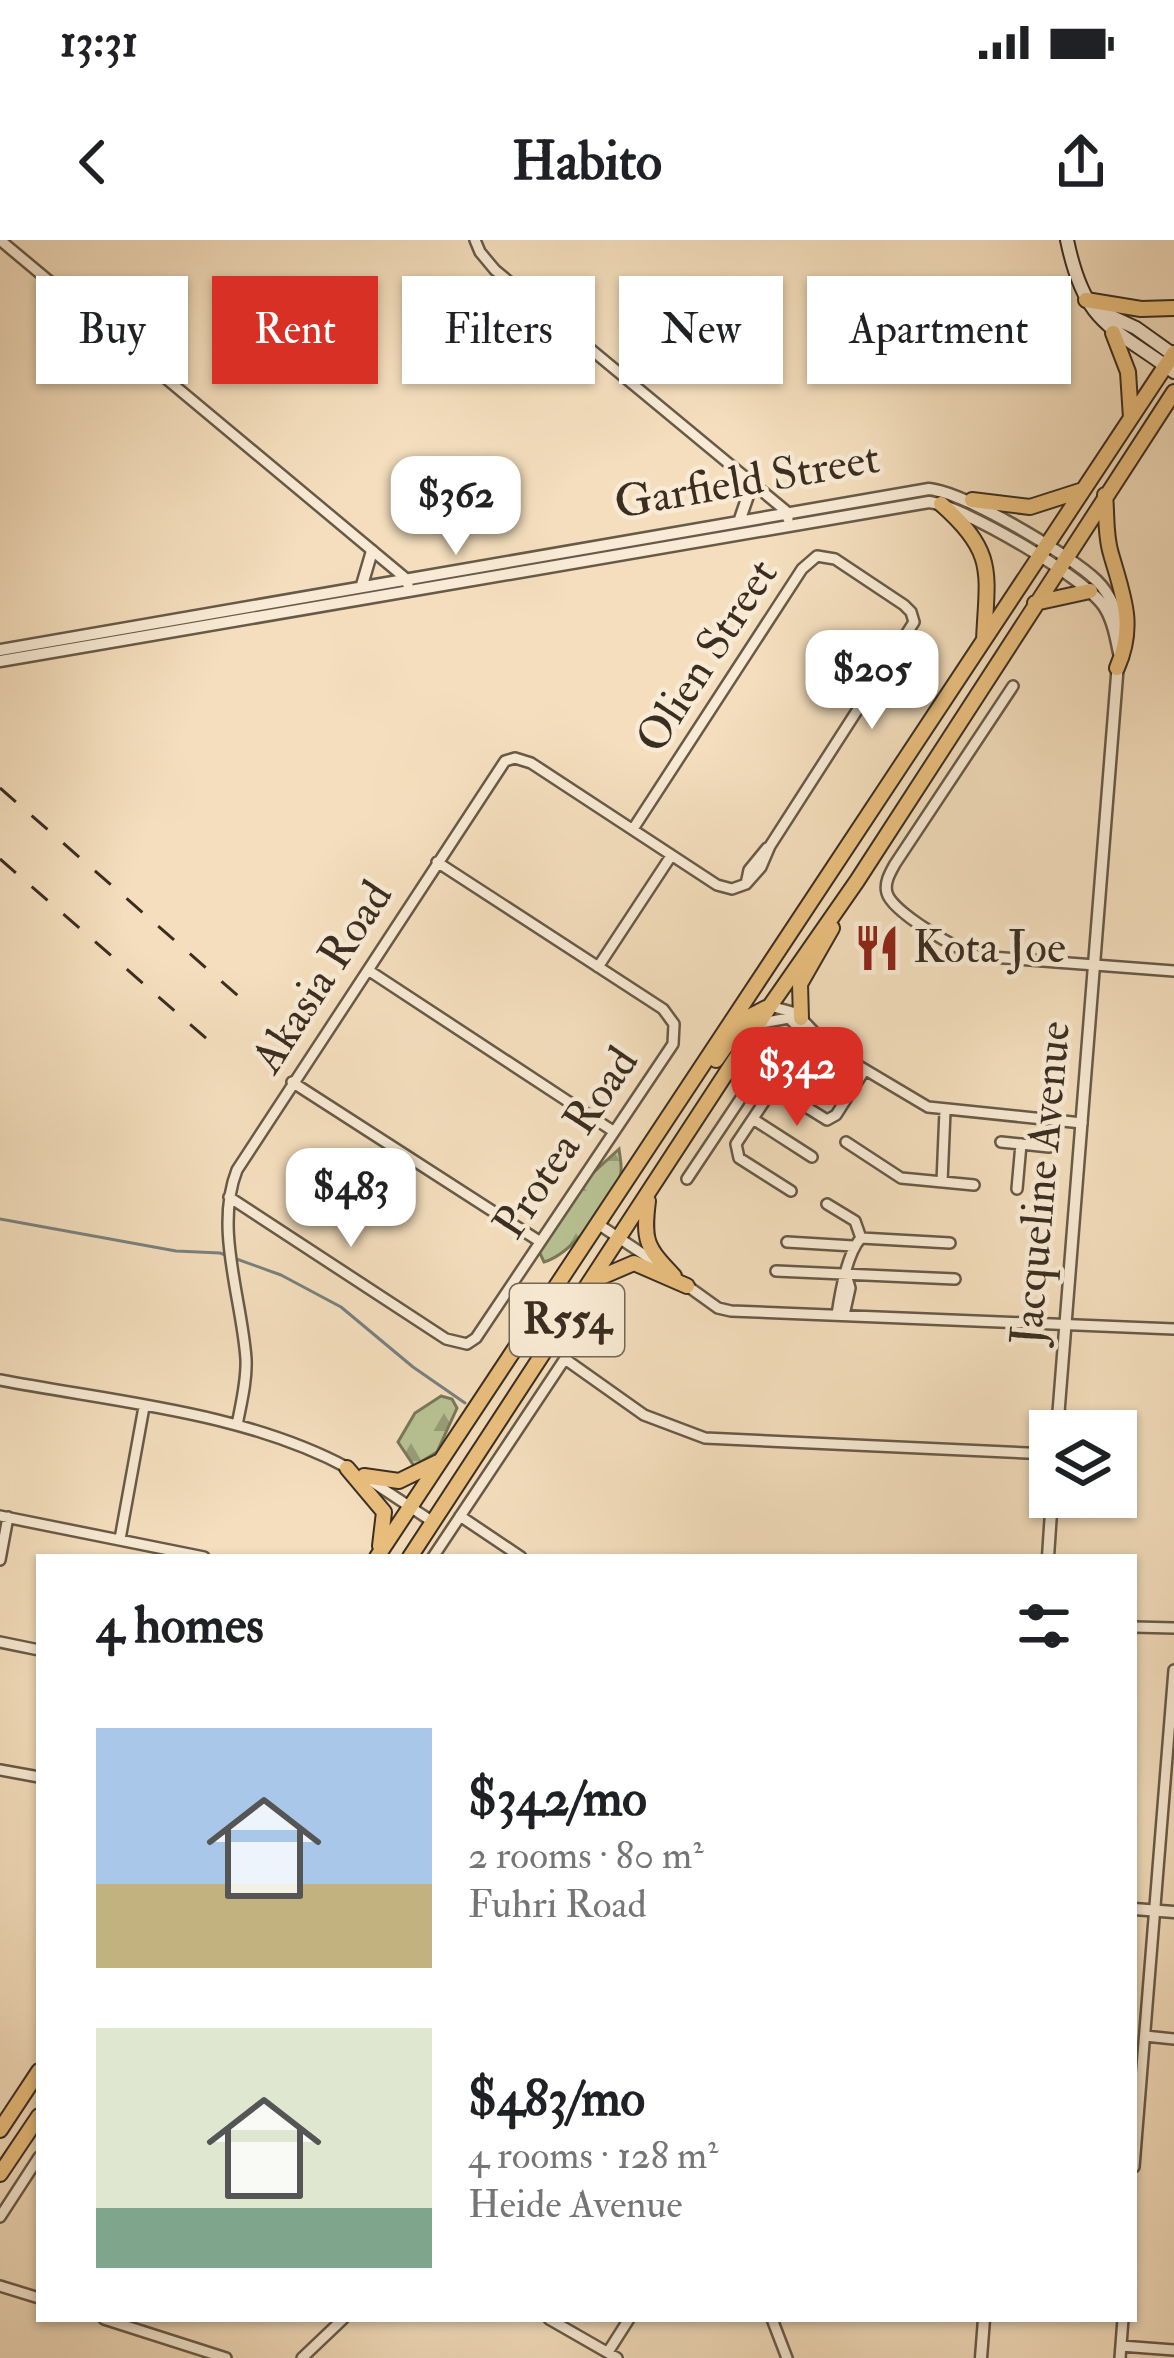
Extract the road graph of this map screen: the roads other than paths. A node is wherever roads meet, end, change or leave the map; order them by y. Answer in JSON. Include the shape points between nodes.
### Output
{"nodes":[{"id":1,"x":0,"y":240,"type":"edge"},
{"id":2,"x":476,"y":240,"type":"edge"},
{"id":3,"x":1066,"y":240,"type":"edge"},
{"id":4,"x":1091,"y":305,"type":"junction"},
{"id":5,"x":1174,"y":308,"type":"edge"},
{"id":6,"x":1113,"y":333,"type":"junction"},
{"id":7,"x":1172,"y":360,"type":"edge"},
{"id":8,"x":1174,"y":392,"type":"edge"},
{"id":9,"x":1131,"y":418,"type":"junction"},
{"id":10,"x":752,"y":484,"type":"junction"},
{"id":11,"x":1083,"y":490,"type":"junction"},
{"id":12,"x":1105,"y":495,"type":"junction"},
{"id":13,"x":972,"y":500,"type":"junction"},
{"id":14,"x":941,"y":504,"type":"junction"},
{"id":15,"x":787,"y":518,"type":"junction"},
{"id":16,"x":740,"y":519,"type":"junction"},
{"id":17,"x":372,"y":551,"type":"junction"},
{"id":18,"x":586,"y":552,"type":"junction"},
{"id":19,"x":1043,"y":553,"type":"junction"},
{"id":20,"x":1061,"y":564,"type":"junction"},
{"id":21,"x":404,"y":577,"type":"junction"},
{"id":22,"x":362,"y":585,"type":"junction"},
{"id":23,"x":410,"y":590,"type":"junction"},
{"id":24,"x":1090,"y":591,"type":"junction"},
{"id":25,"x":1035,"y":603,"type":"junction"},
{"id":26,"x":230,"y":615,"type":"junction"},
{"id":27,"x":984,"y":645,"type":"junction"},
{"id":28,"x":0,"y":650,"type":"edge"},
{"id":29,"x":0,"y":661,"type":"edge"},
{"id":30,"x":1118,"y":661,"type":"junction"},
{"id":31,"x":1012,"y":686,"type":"dead end"},
{"id":32,"x":633,"y":829,"type":"junction"},
{"id":33,"x":671,"y":856,"type":"junction"},
{"id":34,"x":437,"y":862,"type":"junction"},
{"id":35,"x":857,"y":881,"type":"junction"},
{"id":36,"x":1094,"y":966,"type":"junction"},
{"id":37,"x":598,"y":967,"type":"junction"},
{"id":38,"x":368,"y":970,"type":"junction"},
{"id":39,"x":1174,"y":971,"type":"edge"},
{"id":40,"x":770,"y":1006,"type":"junction"},
{"id":41,"x":801,"y":1022,"type":"junction"},
{"id":42,"x":759,"y":1024,"type":"junction"},
{"id":43,"x":813,"y":1039,"type":"junction"},
{"id":44,"x":792,"y":1042,"type":"junction"},
{"id":45,"x":864,"y":1071,"type":"junction"},
{"id":46,"x":838,"y":1079,"type":"dead end"},
{"id":47,"x":292,"y":1082,"type":"junction"},
{"id":48,"x":691,"y":1084,"type":"junction"},
{"id":49,"x":774,"y":1087,"type":"junction"},
{"id":50,"x":946,"y":1111,"type":"junction"},
{"id":51,"x":1007,"y":1117,"type":"junction"},
{"id":52,"x":753,"y":1119,"type":"junction"},
{"id":53,"x":1082,"y":1123,"type":"junction"},
{"id":54,"x":613,"y":1131,"type":"junction"},
{"id":55,"x":846,"y":1142,"type":"dead end"},
{"id":56,"x":1021,"y":1144,"type":"junction"},
{"id":57,"x":1049,"y":1147,"type":"dead end"},
{"id":58,"x":812,"y":1157,"type":"dead end"},
{"id":59,"x":686,"y":1179,"type":"dead end"},
{"id":60,"x":942,"y":1182,"type":"junction"},
{"id":61,"x":974,"y":1185,"type":"dead end"},
{"id":62,"x":1017,"y":1189,"type":"dead end"},
{"id":63,"x":790,"y":1191,"type":"dead end"},
{"id":64,"x":648,"y":1196,"type":"junction"},
{"id":65,"x":229,"y":1197,"type":"junction"},
{"id":66,"x":827,"y":1204,"type":"dead end"},
{"id":67,"x":598,"y":1224,"type":"junction"},
{"id":68,"x":621,"y":1238,"type":"junction"},
{"id":69,"x":539,"y":1241,"type":"junction"},
{"id":70,"x":788,"y":1242,"type":"dead end"},
{"id":71,"x":857,"y":1242,"type":"junction"},
{"id":72,"x":950,"y":1243,"type":"dead end"},
{"id":73,"x":776,"y":1271,"type":"dead end"},
{"id":74,"x":847,"y":1276,"type":"junction"},
{"id":75,"x":955,"y":1279,"type":"dead end"},
{"id":76,"x":681,"y":1281,"type":"junction"},
{"id":77,"x":592,"y":1283,"type":"junction"},
{"id":78,"x":604,"y":1300,"type":"dead end"},
{"id":79,"x":841,"y":1315,"type":"junction"},
{"id":80,"x":1066,"y":1323,"type":"junction"},
{"id":81,"x":1174,"y":1330,"type":"edge"},
{"id":82,"x":566,"y":1359,"type":"junction"},
{"id":83,"x":0,"y":1380,"type":"edge"},
{"id":84,"x":144,"y":1407,"type":"junction"},
{"id":85,"x":1059,"y":1410,"type":"edge"},
{"id":86,"x":236,"y":1425,"type":"junction"},
{"id":87,"x":1029,"y":1453,"type":"edge"},
{"id":88,"x":445,"y":1458,"type":"junction"},
{"id":89,"x":346,"y":1468,"type":"junction"},
{"id":90,"x":364,"y":1476,"type":"junction"},
{"id":91,"x":411,"y":1508,"type":"junction"},
{"id":92,"x":460,"y":1516,"type":"junction"},
{"id":93,"x":4,"y":1517,"type":"edge"},
{"id":94,"x":1051,"y":1518,"type":"edge"},
{"id":95,"x":433,"y":1522,"type":"junction"},
{"id":96,"x":120,"y":1539,"type":"junction"},
{"id":97,"x":190,"y":1554,"type":"edge"},
{"id":98,"x":378,"y":1554,"type":"edge"},
{"id":99,"x":379,"y":1554,"type":"edge"},
{"id":100,"x":412,"y":1554,"type":"edge"},
{"id":101,"x":436,"y":1554,"type":"edge"},
{"id":102,"x":517,"y":1554,"type":"edge"},
{"id":103,"x":1048,"y":1554,"type":"edge"},
{"id":104,"x":0,"y":1560,"type":"edge"},
{"id":105,"x":1137,"y":1627,"type":"edge"},
{"id":106,"x":1174,"y":1628,"type":"edge"},
{"id":107,"x":0,"y":1642,"type":"edge"},
{"id":108,"x":36,"y":1648,"type":"edge"},
{"id":109,"x":1174,"y":1670,"type":"edge"},
{"id":110,"x":1170,"y":1766,"type":"edge"},
{"id":111,"x":0,"y":1770,"type":"edge"},
{"id":112,"x":36,"y":1776,"type":"edge"},
{"id":113,"x":1137,"y":1909,"type":"edge"},
{"id":114,"x":1155,"y":1910,"type":"junction"},
{"id":115,"x":1174,"y":1912,"type":"edge"},
{"id":116,"x":1145,"y":2036,"type":"junction"},
{"id":117,"x":1174,"y":2039,"type":"edge"},
{"id":118,"x":36,"y":2076,"type":"edge"},
{"id":119,"x":36,"y":2120,"type":"edge"},
{"id":120,"x":0,"y":2130,"type":"edge"},
{"id":121,"x":1137,"y":2131,"type":"edge"},
{"id":122,"x":36,"y":2162,"type":"edge"},
{"id":123,"x":0,"y":2174,"type":"edge"},
{"id":124,"x":0,"y":2217,"type":"edge"},
{"id":125,"x":0,"y":2286,"type":"edge"},
{"id":126,"x":36,"y":2297,"type":"edge"},
{"id":127,"x":113,"y":2322,"type":"edge"},
{"id":128,"x":340,"y":2322,"type":"edge"},
{"id":129,"x":554,"y":2322,"type":"edge"},
{"id":130,"x":628,"y":2322,"type":"edge"},
{"id":131,"x":773,"y":2322,"type":"edge"},
{"id":132,"x":985,"y":2322,"type":"edge"},
{"id":133,"x":1123,"y":2322,"type":"edge"},
{"id":134,"x":1174,"y":2350,"type":"edge"},
{"id":135,"x":1120,"y":2352,"type":"edge"},
{"id":136,"x":612,"y":2355,"type":"edge"},
{"id":137,"x":226,"y":2358,"type":"edge"},
{"id":138,"x":302,"y":2358,"type":"edge"},
{"id":139,"x":787,"y":2358,"type":"edge"},
{"id":140,"x":981,"y":2358,"type":"edge"}],
"edges":[{"from":1,"to":17,"type":"street"},
{"from":2,"to":10,"type":"street","via":[[495,270]]},
{"from":3,"to":4,"type":"main road"},
{"from":4,"to":5,"type":"main road"},
{"from":4,"to":6,"type":"main road"},
{"from":4,"to":7,"type":"main road","via":[[1136,328]]},
{"from":6,"to":7,"type":"main road"},
{"from":6,"to":9,"type":"main road","via":[[1128,372]]},
{"from":7,"to":9,"type":"main road","number":"R554"},
{"from":8,"to":12,"type":"main road","number":"R554"},
{"from":9,"to":11,"type":"main road","number":"R554"},
{"from":10,"to":15,"type":"street"},
{"from":10,"to":16,"type":"street"},
{"from":11,"to":13,"type":"main road","via":[[1030,507]]},
{"from":11,"to":19,"type":"main road","number":"R554"},
{"from":12,"to":20,"type":"main road","number":"R554"},
{"from":12,"to":30,"type":"main road","via":[[1107,538],[1128,608]]},
{"from":13,"to":15,"type":"street","name":"Garfield Street","via":[[909,489]]},
{"from":13,"to":19,"type":"street","name":"Garfield Street"},
{"from":14,"to":15,"type":"street","name":"Garfield Street"},
{"from":14,"to":19,"type":"street"},
{"from":14,"to":27,"type":"main road","via":[[986,562]]},
{"from":15,"to":16,"type":"street","name":"Garfield Street"},
{"from":15,"to":18,"type":"street","name":"Garfield Street"},
{"from":16,"to":18,"type":"street","name":"Garfield Street"},
{"from":17,"to":21,"type":"street"},
{"from":17,"to":22,"type":"street"},
{"from":18,"to":21,"type":"street","name":"Garfield Street"},
{"from":18,"to":23,"type":"street","name":"Garfield Street"},
{"from":19,"to":20,"type":"street","name":"Jacqueline Avenue"},
{"from":19,"to":27,"type":"main road","number":"R554"},
{"from":20,"to":24,"type":"street","name":"Jacqueline Avenue"},
{"from":20,"to":25,"type":"main road","number":"R554"},
{"from":20,"to":30,"type":"street","name":"Jacqueline Avenue","via":[[1094,578],[1112,600],[1121,629]]},
{"from":21,"to":22,"type":"street","name":"Garfield Street"},
{"from":21,"to":23,"type":"street"},
{"from":22,"to":26,"type":"street","name":"Garfield Street"},
{"from":23,"to":26,"type":"street","name":"Garfield Street"},
{"from":24,"to":25,"type":"main road"},
{"from":24,"to":30,"type":"street","name":"Jacqueline Avenue","via":[[1109,616]]},
{"from":25,"to":35,"type":"main road","number":"R554"},
{"from":26,"to":28,"type":"street","name":"Garfield Street"},
{"from":26,"to":29,"type":"street","name":"Garfield Street"},
{"from":27,"to":48,"type":"main road","number":"R554"},
{"from":30,"to":36,"type":"street","name":"Jacqueline Avenue"},
{"from":31,"to":36,"type":"street","via":[[895,864],[886,892],[968,953]]},
{"from":32,"to":33,"type":"street"},
{"from":32,"to":33,"type":"street","name":"Olien Street","via":[[812,559],[835,559],[911,612],[909,634],[746,884],[727,889]]},
{"from":32,"to":34,"type":"street","name":"Akasia Road","via":[[515,758],[496,771]]},
{"from":33,"to":37,"type":"street"},
{"from":34,"to":37,"type":"street"},
{"from":34,"to":38,"type":"street","name":"Akasia Road"},
{"from":35,"to":40,"type":"main road","number":"R554"},
{"from":35,"to":41,"type":"main road","via":[[800,984]]},
{"from":36,"to":39,"type":"street"},
{"from":36,"to":53,"type":"street","name":"Jacqueline Avenue"},
{"from":37,"to":54,"type":"street","name":"Protea Road","via":[[663,1009],[675,1028],[673,1044]]},
{"from":38,"to":47,"type":"street","name":"Akasia Road"},
{"from":38,"to":54,"type":"street"},
{"from":40,"to":41,"type":"street"},
{"from":40,"to":42,"type":"main road","number":"R554"},
{"from":40,"to":48,"type":"main road","via":[[745,1019]]},
{"from":41,"to":42,"type":"street"},
{"from":41,"to":43,"type":"street"},
{"from":41,"to":44,"type":"street"},
{"from":42,"to":64,"type":"main road","number":"R554"},
{"from":43,"to":44,"type":"street"},
{"from":43,"to":45,"type":"street","via":[[827,1037],[827,1047]]},
{"from":44,"to":59,"type":"street","via":[[771,1053]]},
{"from":45,"to":49,"type":"street","via":[[827,1120]]},
{"from":45,"to":50,"type":"street"},
{"from":46,"to":49,"type":"street","via":[[799,1056]]},
{"from":47,"to":65,"type":"street","name":"Akasia Road","via":[[249,1147]]},
{"from":47,"to":69,"type":"street"},
{"from":48,"to":67,"type":"main road","number":"R554"},
{"from":49,"to":52,"type":"street"},
{"from":50,"to":51,"type":"street"},
{"from":50,"to":60,"type":"street"},
{"from":51,"to":53,"type":"street"},
{"from":51,"to":56,"type":"street","via":[[1004,1142]]},
{"from":52,"to":58,"type":"street"},
{"from":52,"to":63,"type":"street","via":[[736,1154]]},
{"from":53,"to":80,"type":"street","name":"Jacqueline Avenue"},
{"from":54,"to":69,"type":"street","name":"Protea Road"},
{"from":55,"to":60,"type":"street","via":[[897,1176]]},
{"from":56,"to":57,"type":"street"},
{"from":56,"to":62,"type":"street"},
{"from":60,"to":61,"type":"street"},
{"from":64,"to":68,"type":"main road","number":"R554"},
{"from":64,"to":76,"type":"main road","via":[[650,1252]]},
{"from":65,"to":69,"type":"street","name":"Protea Road","via":[[460,1345],[476,1338]]},
{"from":65,"to":86,"type":"street","name":"Akasia Road","via":[[246,1360]]},
{"from":66,"to":71,"type":"street","via":[[861,1228]]},
{"from":67,"to":68,"type":"street"},
{"from":67,"to":88,"type":"main road","number":"R554"},
{"from":68,"to":76,"type":"street"},
{"from":68,"to":77,"type":"main road","number":"R554"},
{"from":70,"to":71,"type":"street"},
{"from":71,"to":72,"type":"street"},
{"from":71,"to":74,"type":"street"},
{"from":73,"to":74,"type":"street"},
{"from":74,"to":75,"type":"street"},
{"from":74,"to":79,"type":"street"},
{"from":76,"to":77,"type":"main road","via":[[634,1263]]},
{"from":76,"to":79,"type":"street","via":[[726,1311]]},
{"from":77,"to":95,"type":"main road","number":"R554"},
{"from":78,"to":82,"type":"street"},
{"from":79,"to":80,"type":"street"},
{"from":80,"to":81,"type":"street"},
{"from":80,"to":85,"type":"street","name":"Jacqueline Avenue"},
{"from":82,"to":87,"type":"street","via":[[644,1415],[705,1438]]},
{"from":82,"to":92,"type":"street"},
{"from":83,"to":84,"type":"street"},
{"from":84,"to":86,"type":"street"},
{"from":84,"to":96,"type":"street"},
{"from":86,"to":89,"type":"street"},
{"from":88,"to":90,"type":"main road","via":[[404,1480]]},
{"from":88,"to":91,"type":"main road","number":"R554"},
{"from":89,"to":90,"type":"street"},
{"from":89,"to":98,"type":"main road","via":[[385,1512]]},
{"from":90,"to":91,"type":"street"},
{"from":91,"to":95,"type":"street"},
{"from":91,"to":99,"type":"main road","number":"R554"},
{"from":92,"to":101,"type":"street"},
{"from":92,"to":102,"type":"street"},
{"from":93,"to":96,"type":"street"},
{"from":93,"to":104,"type":"street"},
{"from":94,"to":103,"type":"street"},
{"from":95,"to":100,"type":"main road","number":"R554"},
{"from":96,"to":97,"type":"street"},
{"from":105,"to":106,"type":"street"},
{"from":107,"to":108,"type":"street"},
{"from":109,"to":110,"type":"street"},
{"from":110,"to":114,"type":"street"},
{"from":111,"to":112,"type":"street"},
{"from":113,"to":114,"type":"street"},
{"from":114,"to":115,"type":"street"},
{"from":114,"to":116,"type":"street"},
{"from":116,"to":117,"type":"street"},
{"from":116,"to":121,"type":"street"},
{"from":118,"to":120,"type":"main road"},
{"from":119,"to":123,"type":"main road"},
{"from":122,"to":124,"type":"street"},
{"from":125,"to":126,"type":"street"},
{"from":127,"to":137,"type":"street"},
{"from":128,"to":138,"type":"street"},
{"from":129,"to":136,"type":"street"},
{"from":130,"to":136,"type":"street"},
{"from":131,"to":139,"type":"street"},
{"from":132,"to":140,"type":"street"},
{"from":133,"to":135,"type":"street"},
{"from":134,"to":135,"type":"street"}]}
